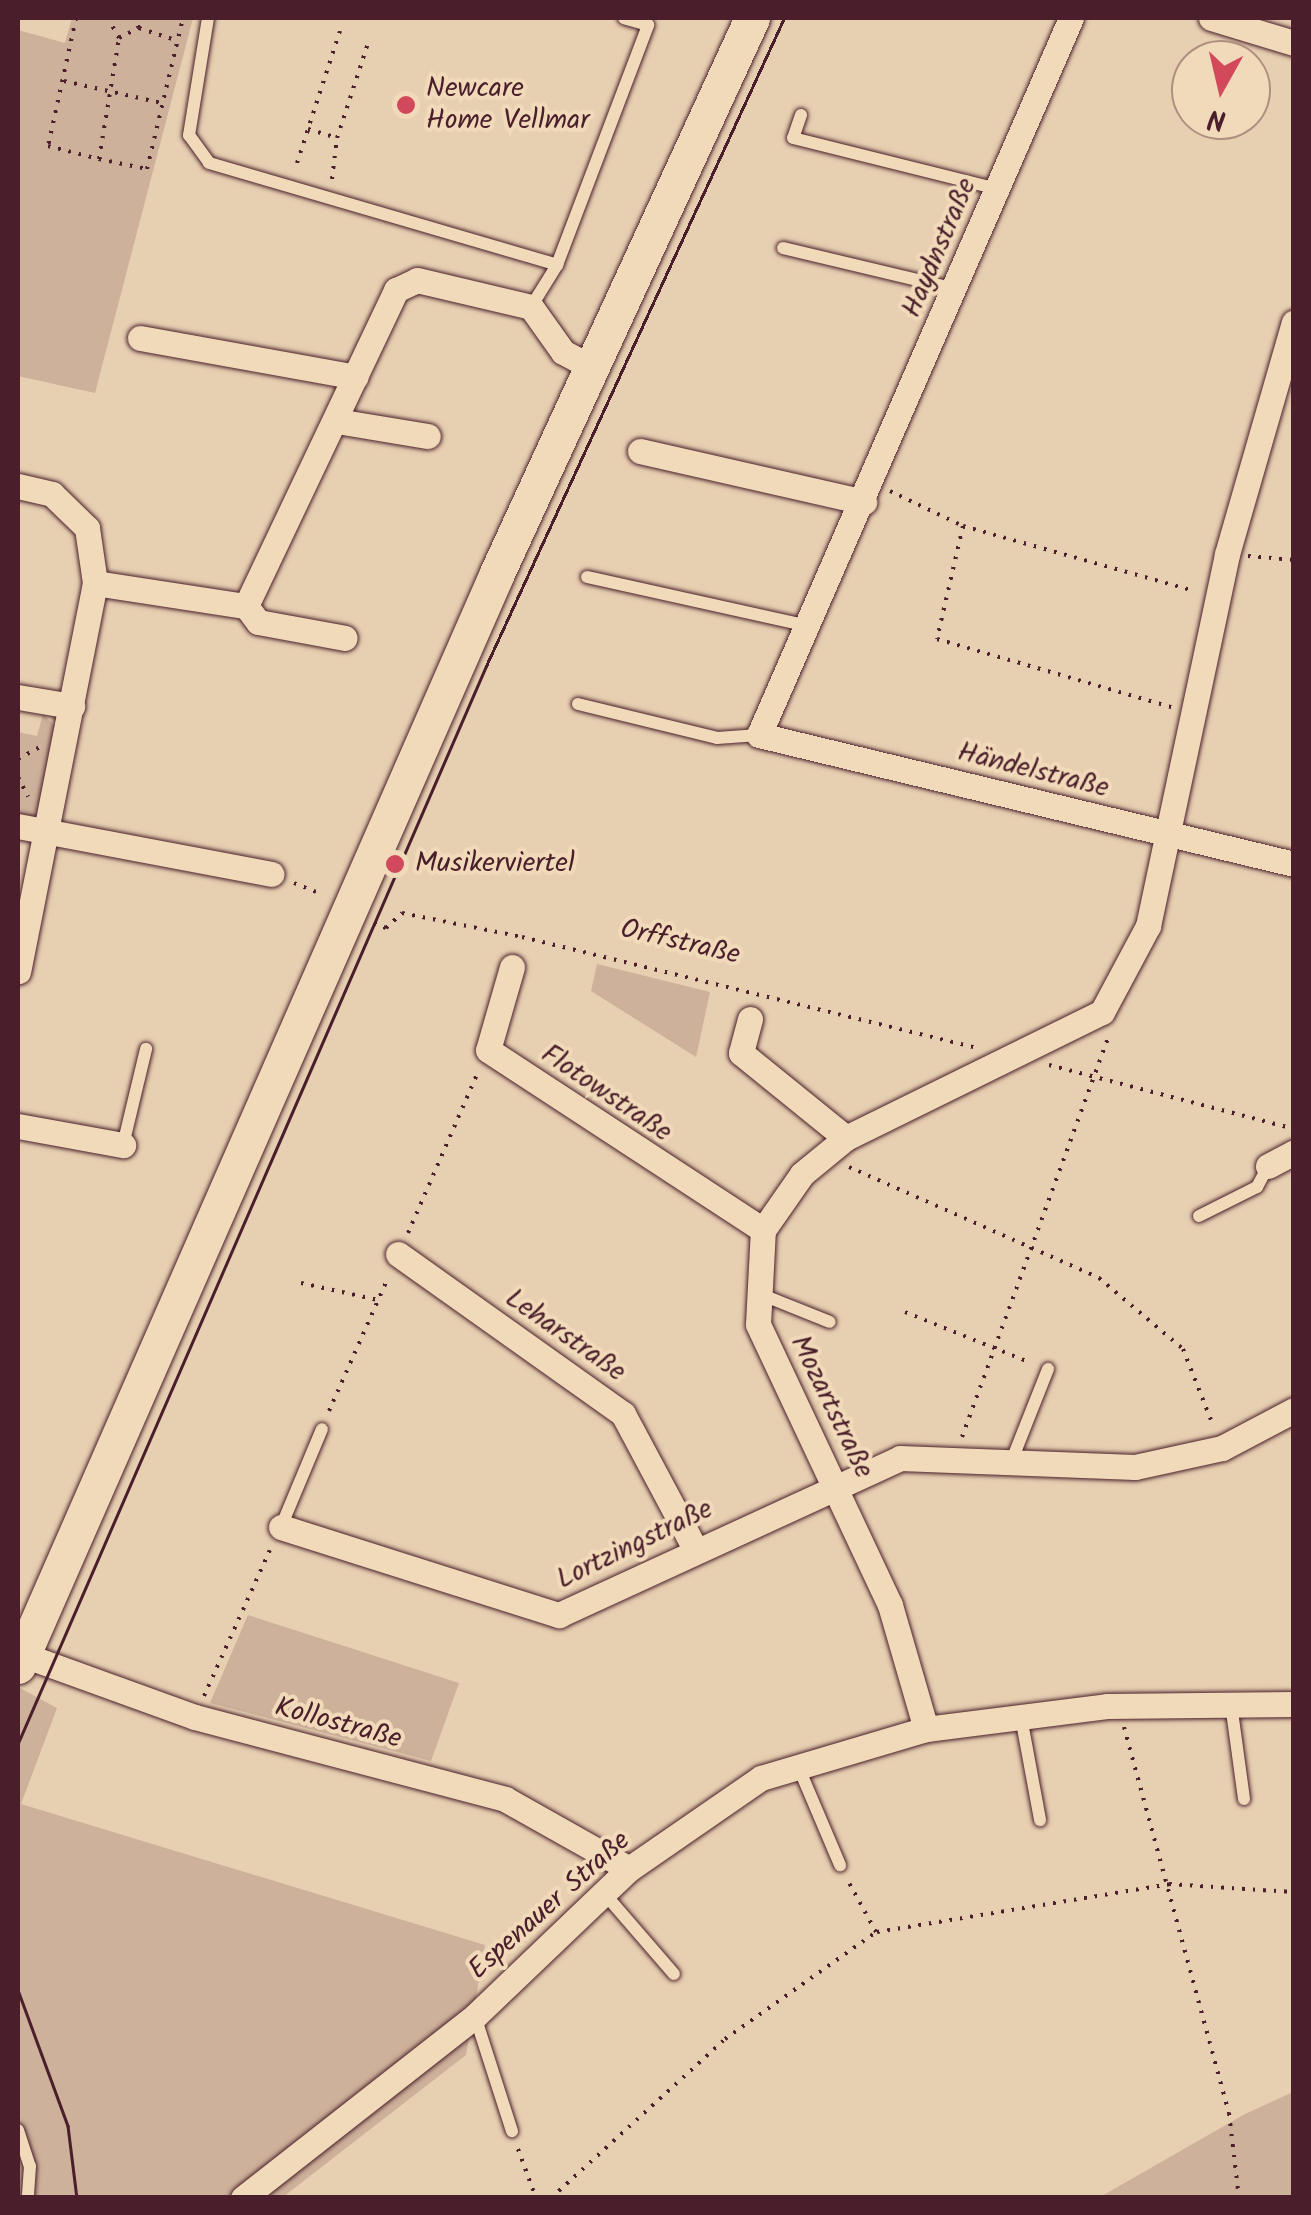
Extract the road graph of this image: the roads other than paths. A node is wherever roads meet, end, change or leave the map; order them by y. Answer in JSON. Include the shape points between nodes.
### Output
{"nodes":[{"id":1,"x":208,"y":18,"type":"edge"},
{"id":2,"x":624,"y":18,"type":"edge"},
{"id":3,"x":752,"y":18,"type":"edge"},
{"id":4,"x":1072,"y":18,"type":"edge"},
{"id":5,"x":1211,"y":18,"type":"edge"},
{"id":6,"x":1294,"y":43,"type":"edge"},
{"id":7,"x":801,"y":115,"type":"dead end"},
{"id":8,"x":998,"y":189,"type":"junction"},
{"id":9,"x":783,"y":248,"type":"dead end"},
{"id":10,"x":556,"y":264,"type":"junction"},
{"id":11,"x":955,"y":289,"type":"junction"},
{"id":12,"x":531,"y":307,"type":"junction"},
{"id":13,"x":1294,"y":322,"type":"edge"},
{"id":14,"x":140,"y":338,"type":"dead end"},
{"id":15,"x":593,"y":368,"type":"junction"},
{"id":16,"x":356,"y":376,"type":"junction"},
{"id":17,"x":336,"y":421,"type":"junction"},
{"id":18,"x":428,"y":436,"type":"dead end"},
{"id":19,"x":640,"y":452,"type":"dead end"},
{"id":20,"x":18,"y":486,"type":"edge"},
{"id":21,"x":868,"y":492,"type":"junction"},
{"id":22,"x":587,"y":577,"type":"dead end"},
{"id":23,"x":95,"y":583,"type":"junction"},
{"id":24,"x":246,"y":606,"type":"junction"},
{"id":25,"x":808,"y":626,"type":"junction"},
{"id":26,"x":346,"y":638,"type":"dead end"},
{"id":27,"x":18,"y":697,"type":"edge"},
{"id":28,"x":578,"y":704,"type":"dead end"},
{"id":29,"x":72,"y":706,"type":"junction"},
{"id":30,"x":759,"y":735,"type":"junction"},
{"id":31,"x":18,"y":826,"type":"edge"},
{"id":32,"x":48,"y":831,"type":"junction"},
{"id":33,"x":1171,"y":835,"type":"junction"},
{"id":34,"x":1294,"y":864,"type":"edge"},
{"id":35,"x":271,"y":874,"type":"road end"},
{"id":36,"x":24,"y":920,"type":"edge"},
{"id":37,"x":512,"y":967,"type":"dead end"},
{"id":38,"x":18,"y":971,"type":"edge"},
{"id":39,"x":750,"y":1019,"type":"dead end"},
{"id":40,"x":146,"y":1049,"type":"dead end"},
{"id":41,"x":18,"y":1126,"type":"edge"},
{"id":42,"x":846,"y":1138,"type":"junction"},
{"id":43,"x":122,"y":1145,"type":"joint"},
{"id":44,"x":1294,"y":1152,"type":"edge"},
{"id":45,"x":1268,"y":1166,"type":"joint"},
{"id":46,"x":1199,"y":1216,"type":"dead end"},
{"id":47,"x":764,"y":1230,"type":"junction"},
{"id":48,"x":398,"y":1254,"type":"dead end"},
{"id":49,"x":760,"y":1294,"type":"junction"},
{"id":50,"x":830,"y":1322,"type":"dead end"},
{"id":51,"x":1048,"y":1370,"type":"road end"},
{"id":52,"x":1294,"y":1410,"type":"edge"},
{"id":53,"x":322,"y":1429,"type":"dead end"},
{"id":54,"x":1012,"y":1460,"type":"junction"},
{"id":55,"x":836,"y":1484,"type":"junction"},
{"id":56,"x":280,"y":1527,"type":"joint"},
{"id":57,"x":694,"y":1547,"type":"junction"},
{"id":58,"x":19,"y":1658,"type":"edge"},
{"id":59,"x":1231,"y":1704,"type":"junction"},
{"id":60,"x":1294,"y":1704,"type":"edge"},
{"id":61,"x":1021,"y":1717,"type":"junction"},
{"id":62,"x":926,"y":1729,"type":"junction"},
{"id":63,"x":798,"y":1766,"type":"junction"},
{"id":64,"x":1244,"y":1800,"type":"dead end"},
{"id":65,"x":1040,"y":1820,"type":"dead end"},
{"id":66,"x":840,"y":1865,"type":"road end"},
{"id":67,"x":629,"y":1868,"type":"junction"},
{"id":68,"x":604,"y":1893,"type":"junction"},
{"id":69,"x":674,"y":1974,"type":"dead end"},
{"id":70,"x":475,"y":2016,"type":"junction"},
{"id":71,"x":18,"y":2130,"type":"edge"},
{"id":72,"x":512,"y":2130,"type":"road end"},
{"id":73,"x":28,"y":2198,"type":"edge"},
{"id":74,"x":243,"y":2198,"type":"edge"}],
"edges":[{"from":1,"to":10,"type":"lane","via":[[190,135],[208,164]]},
{"from":2,"to":10,"type":"lane","via":[[648,25]]},
{"from":3,"to":15,"type":"main road"},
{"from":4,"to":8,"type":"street","name":"Haydnstraße"},
{"from":5,"to":6,"type":"street"},
{"from":7,"to":8,"type":"lane","via":[[793,138]]},
{"from":8,"to":11,"type":"street","name":"Haydnstraße"},
{"from":9,"to":11,"type":"lane"},
{"from":10,"to":12,"type":"lane"},
{"from":11,"to":21,"type":"street","name":"Haydnstraße"},
{"from":12,"to":15,"type":"street","via":[[563,352]]},
{"from":12,"to":16,"type":"street","via":[[417,280],[396,290]]},
{"from":13,"to":33,"type":"street","via":[[1227,554]]},
{"from":14,"to":16,"type":"street"},
{"from":15,"to":58,"type":"main road","via":[[343,908]]},
{"from":16,"to":17,"type":"street"},
{"from":17,"to":18,"type":"street"},
{"from":17,"to":24,"type":"street"},
{"from":19,"to":21,"type":"street"},
{"from":20,"to":23,"type":"street","via":[[52,494],[86,528]]},
{"from":21,"to":25,"type":"street","name":"Haydnstraße"},
{"from":22,"to":25,"type":"lane"},
{"from":23,"to":24,"type":"street"},
{"from":23,"to":29,"type":"street"},
{"from":24,"to":26,"type":"street","via":[[258,622]]},
{"from":25,"to":30,"type":"street","name":"Haydnstraße"},
{"from":27,"to":29,"type":"street"},
{"from":28,"to":30,"type":"lane","via":[[716,738]]},
{"from":29,"to":32,"type":"street"},
{"from":30,"to":33,"type":"street","name":"Händelstraße"},
{"from":31,"to":32,"type":"street"},
{"from":32,"to":35,"type":"street"},
{"from":32,"to":36,"type":"street"},
{"from":33,"to":34,"type":"street","name":"Händelstraße"},
{"from":33,"to":42,"type":"street","via":[[1148,926],[1102,1012]]},
{"from":36,"to":38,"type":"street"},
{"from":37,"to":47,"type":"street","name":"Flotowstraße","via":[[488,1050]]},
{"from":39,"to":42,"type":"street","via":[[742,1053]]},
{"from":40,"to":43,"type":"lane"},
{"from":41,"to":43,"type":"street"},
{"from":42,"to":47,"type":"street","via":[[802,1174]]},
{"from":44,"to":45,"type":"street"},
{"from":45,"to":46,"type":"lane","via":[[1256,1187]]},
{"from":47,"to":49,"type":"street","name":"Mozartstraße"},
{"from":48,"to":57,"type":"street","name":"Leharstraße","via":[[622,1414]]},
{"from":49,"to":50,"type":"lane"},
{"from":49,"to":55,"type":"street","name":"Mozartstraße","via":[[758,1324],[778,1378]]},
{"from":51,"to":54,"type":"lane"},
{"from":52,"to":54,"type":"street","name":"Lortzingstraße","via":[[1222,1448],[1135,1467]]},
{"from":53,"to":56,"type":"lane"},
{"from":54,"to":55,"type":"street","name":"Lortzingstraße","via":[[900,1458]]},
{"from":55,"to":57,"type":"street","name":"Lortzingstraße"},
{"from":55,"to":62,"type":"street","name":"Mozartstraße","via":[[890,1604]]},
{"from":56,"to":57,"type":"street","name":"Lortzingstraße","via":[[559,1615]]},
{"from":58,"to":67,"type":"street","name":"Kollostraße","via":[[195,1716],[505,1799]]},
{"from":59,"to":60,"type":"street","name":"Espenauer Straße"},
{"from":59,"to":61,"type":"street","name":"Espenauer Straße"},
{"from":59,"to":64,"type":"lane"},
{"from":61,"to":62,"type":"street","name":"Espenauer Straße"},
{"from":61,"to":65,"type":"lane"},
{"from":62,"to":63,"type":"street","name":"Espenauer Straße"},
{"from":63,"to":66,"type":"lane"},
{"from":63,"to":67,"type":"street","name":"Espenauer Straße","via":[[761,1778]]},
{"from":67,"to":68,"type":"street","name":"Espenauer Straße"},
{"from":68,"to":69,"type":"lane"},
{"from":68,"to":70,"type":"street","name":"Espenauer Straße"},
{"from":70,"to":72,"type":"lane"},
{"from":70,"to":74,"type":"street","name":"Espenauer Straße"},
{"from":71,"to":73,"type":"lane","via":[[30,2166]]}]}
